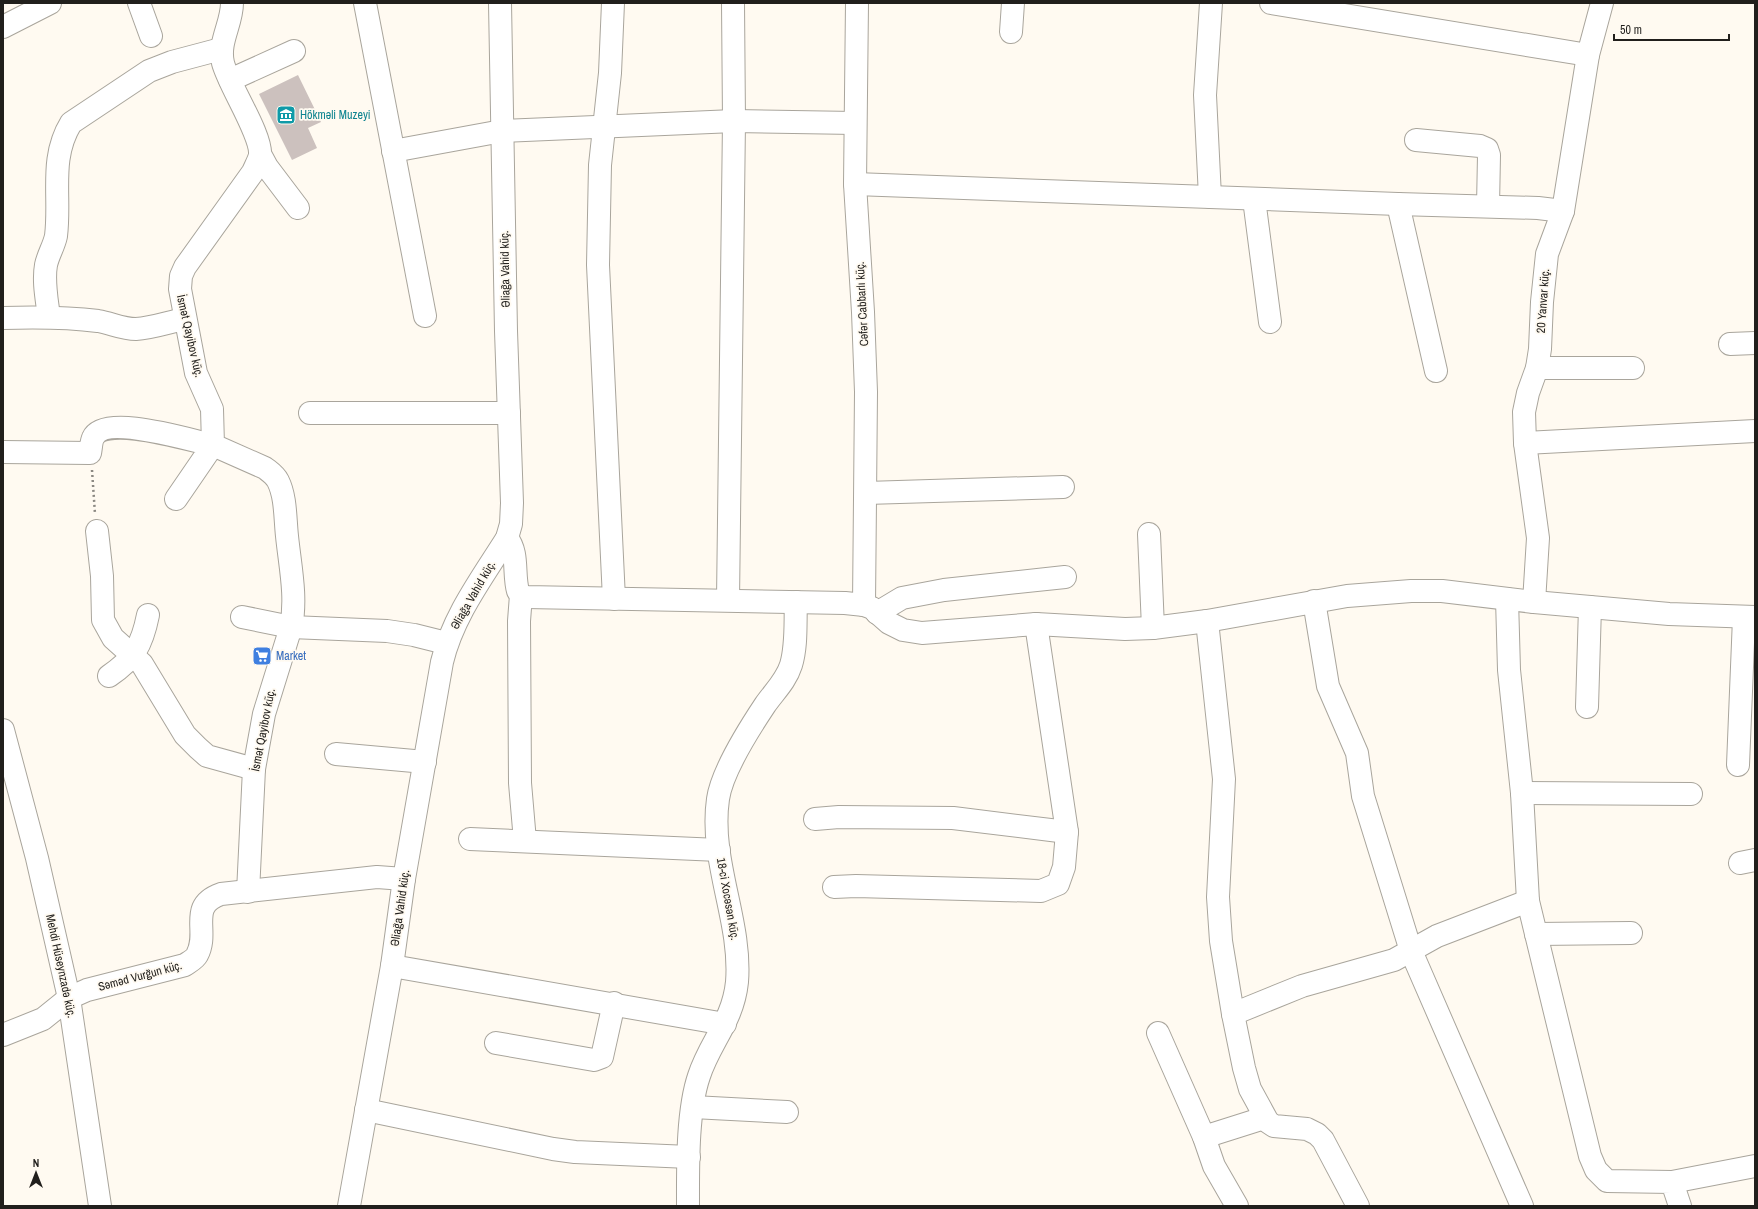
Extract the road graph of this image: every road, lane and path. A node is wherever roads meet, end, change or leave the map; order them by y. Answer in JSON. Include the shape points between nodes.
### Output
{"nodes":[{"id":1,"x":50,"y":3,"type":"edge"},
{"id":2,"x":139,"y":3,"type":"edge"},
{"id":3,"x":232,"y":3,"type":"edge"},
{"id":4,"x":365,"y":3,"type":"edge"},
{"id":5,"x":500,"y":3,"type":"edge"},
{"id":6,"x":613,"y":3,"type":"edge"},
{"id":7,"x":733,"y":3,"type":"edge"},
{"id":8,"x":857,"y":3,"type":"edge"},
{"id":9,"x":1013,"y":3,"type":"edge"},
{"id":10,"x":1211,"y":3,"type":"edge"},
{"id":11,"x":1271,"y":3,"type":"edge"},
{"id":12,"x":1602,"y":3,"type":"edge"},
{"id":13,"x":3,"y":27,"type":"edge"},
{"id":14,"x":1011,"y":32,"type":"dead end"},
{"id":15,"x":151,"y":36,"type":"dead end"},
{"id":16,"x":221,"y":49,"type":"junction"},
{"id":17,"x":294,"y":51,"type":"dead end"},
{"id":18,"x":1588,"y":55,"type":"junction"},
{"id":19,"x":230,"y":80,"type":"junction"},
{"id":20,"x":734,"y":121,"type":"junction"},
{"id":21,"x":855,"y":122,"type":"junction"},
{"id":22,"x":604,"y":126,"type":"junction"},
{"id":23,"x":502,"y":131,"type":"junction"},
{"id":24,"x":1416,"y":140,"type":"dead end"},
{"id":25,"x":393,"y":151,"type":"junction"},
{"id":26,"x":260,"y":154,"type":"junction"},
{"id":27,"x":855,"y":184,"type":"junction"},
{"id":28,"x":1210,"y":197,"type":"junction"},
{"id":29,"x":1254,"y":199,"type":"junction"},
{"id":30,"x":1398,"y":204,"type":"junction"},
{"id":31,"x":1488,"y":206,"type":"junction"},
{"id":32,"x":298,"y":208,"type":"dead end"},
{"id":33,"x":1563,"y":211,"type":"junction"},
{"id":34,"x":425,"y":316,"type":"dead end"},
{"id":35,"x":49,"y":317,"type":"junction"},
{"id":36,"x":3,"y":318,"type":"edge"},
{"id":37,"x":184,"y":319,"type":"junction"},
{"id":38,"x":1270,"y":322,"type":"dead end"},
{"id":39,"x":1755,"y":343,"type":"edge"},
{"id":40,"x":1730,"y":344,"type":"dead end"},
{"id":41,"x":1537,"y":368,"type":"junction"},
{"id":42,"x":1633,"y":368,"type":"dead end"},
{"id":43,"x":1436,"y":371,"type":"dead end"},
{"id":44,"x":310,"y":413,"type":"dead end"},
{"id":45,"x":509,"y":413,"type":"junction"},
{"id":46,"x":1755,"y":431,"type":"edge"},
{"id":47,"x":1525,"y":443,"type":"junction"},
{"id":48,"x":213,"y":445,"type":"junction"},
{"id":49,"x":3,"y":452,"type":"edge"},
{"id":50,"x":90,"y":453,"type":"junction"},
{"id":51,"x":1063,"y":487,"type":"dead end"},
{"id":52,"x":866,"y":493,"type":"junction"},
{"id":53,"x":176,"y":499,"type":"dead end"},
{"id":54,"x":97,"y":531,"type":"joint"},
{"id":55,"x":1148,"y":534,"type":"dead end"},
{"id":56,"x":506,"y":538,"type":"junction"},
{"id":57,"x":1065,"y":577,"type":"dead end"},
{"id":58,"x":521,"y":595,"type":"junction"},
{"id":59,"x":614,"y":598,"type":"junction"},
{"id":60,"x":1507,"y":598,"type":"junction"},
{"id":61,"x":728,"y":600,"type":"junction"},
{"id":62,"x":1314,"y":601,"type":"junction"},
{"id":63,"x":796,"y":602,"type":"junction"},
{"id":64,"x":1534,"y":602,"type":"junction"},
{"id":65,"x":1590,"y":607,"type":"junction"},
{"id":66,"x":870,"y":609,"type":"junction"},
{"id":67,"x":148,"y":615,"type":"dead end"},
{"id":68,"x":242,"y":617,"type":"dead end"},
{"id":69,"x":1750,"y":618,"type":"edge"},
{"id":70,"x":1207,"y":621,"type":"junction"},
{"id":71,"x":1036,"y":624,"type":"junction"},
{"id":72,"x":291,"y":627,"type":"junction"},
{"id":73,"x":1153,"y":628,"type":"junction"},
{"id":74,"x":446,"y":643,"type":"junction"},
{"id":75,"x":133,"y":656,"type":"junction"},
{"id":76,"x":109,"y":676,"type":"dead end"},
{"id":77,"x":1587,"y":707,"type":"dead end"},
{"id":78,"x":3,"y":730,"type":"edge"},
{"id":79,"x":336,"y":754,"type":"dead end"},
{"id":80,"x":425,"y":762,"type":"junction"},
{"id":81,"x":1738,"y":765,"type":"dead end"},
{"id":82,"x":254,"y":769,"type":"junction"},
{"id":83,"x":1522,"y":793,"type":"junction"},
{"id":84,"x":1691,"y":794,"type":"dead end"},
{"id":85,"x":816,"y":820,"type":"dead end"},
{"id":86,"x":1066,"y":832,"type":"junction"},
{"id":87,"x":470,"y":839,"type":"dead end"},
{"id":88,"x":525,"y":841,"type":"junction"},
{"id":89,"x":719,"y":850,"type":"junction"},
{"id":90,"x":404,"y":879,"type":"junction"},
{"id":91,"x":834,"y":887,"type":"dead end"},
{"id":92,"x":248,"y":892,"type":"junction"},
{"id":93,"x":1528,"y":901,"type":"junction"},
{"id":94,"x":1631,"y":933,"type":"dead end"},
{"id":95,"x":1536,"y":934,"type":"junction"},
{"id":96,"x":1411,"y":951,"type":"junction"},
{"id":97,"x":392,"y":966,"type":"junction"},
{"id":98,"x":69,"y":998,"type":"junction"},
{"id":99,"x":614,"y":1003,"type":"junction"},
{"id":100,"x":1233,"y":1014,"type":"junction"},
{"id":101,"x":725,"y":1024,"type":"junction"},
{"id":102,"x":1158,"y":1033,"type":"dead end"},
{"id":103,"x":3,"y":1035,"type":"edge"},
{"id":104,"x":496,"y":1044,"type":"dead end"},
{"id":105,"x":693,"y":1107,"type":"junction"},
{"id":106,"x":366,"y":1110,"type":"junction"},
{"id":107,"x":787,"y":1112,"type":"dead end"},
{"id":108,"x":1264,"y":1118,"type":"junction"},
{"id":109,"x":1204,"y":1138,"type":"junction"},
{"id":110,"x":688,"y":1157,"type":"junction"},
{"id":111,"x":1755,"y":1166,"type":"edge"},
{"id":112,"x":1672,"y":1182,"type":"junction"},
{"id":113,"x":100,"y":1206,"type":"edge"},
{"id":114,"x":348,"y":1206,"type":"edge"},
{"id":115,"x":688,"y":1206,"type":"edge"},
{"id":116,"x":1237,"y":1206,"type":"edge"},
{"id":117,"x":1358,"y":1206,"type":"edge"},
{"id":118,"x":1522,"y":1206,"type":"edge"},
{"id":119,"x":1680,"y":1206,"type":"edge"}],
"edges":[{"from":1,"to":13,"type":"street"},
{"from":2,"to":15,"type":"street"},
{"from":3,"to":16,"type":"street","via":[[232,12]]},
{"from":4,"to":25,"type":"street"},
{"from":5,"to":23,"type":"street","name":"Əliağa Vahid küç."},
{"from":6,"to":22,"type":"street","via":[[610,73]]},
{"from":7,"to":20,"type":"street"},
{"from":8,"to":21,"type":"street","name":"Cəfər Cabbarlı küç."},
{"from":9,"to":14,"type":"street"},
{"from":10,"to":28,"type":"street","via":[[1205,95]]},
{"from":11,"to":18,"type":"street"},
{"from":12,"to":18,"type":"street","name":"20 Yanvar küç."},
{"from":16,"to":19,"type":"street","via":[[223,64]]},
{"from":16,"to":35,"type":"street","via":[[149,71],[71,123],[63,136],[58,153],[56,237],[46,264],[45,279]]},
{"from":17,"to":19,"type":"street"},
{"from":18,"to":33,"type":"street","name":"20 Yanvar küç."},
{"from":19,"to":26,"type":"street","via":[[257,138]]},
{"from":20,"to":21,"type":"street"},
{"from":20,"to":22,"type":"street"},
{"from":20,"to":61,"type":"street"},
{"from":21,"to":27,"type":"street","name":"Cəfər Cabbarlı küç."},
{"from":22,"to":23,"type":"street"},
{"from":22,"to":59,"type":"street","via":[[600,165],[598,265]]},
{"from":23,"to":25,"type":"street"},
{"from":23,"to":45,"type":"street","name":"Əliağa Vahid küç."},
{"from":24,"to":31,"type":"street","via":[[1480,146],[1487,149]]},
{"from":25,"to":34,"type":"street"},
{"from":26,"to":32,"type":"street"},
{"from":26,"to":37,"type":"street","name":"İsmət Qayibov küç.","via":[[253,172],[183,271],[180,289]]},
{"from":27,"to":28,"type":"street"},
{"from":27,"to":52,"type":"street","name":"Cəfər Cabbarlı küç.","via":[[866,392]]},
{"from":28,"to":29,"type":"street"},
{"from":29,"to":30,"type":"street"},
{"from":29,"to":38,"type":"street"},
{"from":30,"to":31,"type":"street"},
{"from":30,"to":43,"type":"street"},
{"from":31,"to":33,"type":"street"},
{"from":33,"to":41,"type":"street","name":"20 Yanvar küç.","via":[[1547,254]]},
{"from":35,"to":36,"type":"street"},
{"from":35,"to":37,"type":"street","via":[[137,329]]},
{"from":37,"to":48,"type":"street","name":"İsmət Qayibov küç.","via":[[196,373],[212,408]]},
{"from":39,"to":40,"type":"street"},
{"from":41,"to":42,"type":"street"},
{"from":41,"to":47,"type":"street","name":"20 Yanvar küç.","via":[[1524,412]]},
{"from":44,"to":45,"type":"street"},
{"from":45,"to":56,"type":"street","name":"Əliağa Vahid küç.","via":[[512,503],[511,524]]},
{"from":46,"to":47,"type":"street"},
{"from":47,"to":64,"type":"street","name":"20 Yanvar küç.","via":[[1538,538]]},
{"from":48,"to":50,"type":"street","via":[[143,428],[120,428],[100,431],[93,437]]},
{"from":48,"to":53,"type":"street"},
{"from":48,"to":72,"type":"street","name":"İsmət Qayibov küç.","via":[[265,468],[278,481],[283,498],[293,592],[294,614]]},
{"from":49,"to":50,"type":"street"},
{"from":50,"to":54,"type":"path"},
{"from":51,"to":52,"type":"street"},
{"from":52,"to":66,"type":"street","name":"Cəfər Cabbarlı küç."},
{"from":54,"to":75,"type":"street","via":[[103,620],[113,638]]},
{"from":55,"to":73,"type":"street"},
{"from":56,"to":58,"type":"street","via":[[514,553],[516,586]]},
{"from":56,"to":74,"type":"street","name":"Əliağa Vahid küç.","via":[[461,612]]},
{"from":57,"to":66,"type":"street","via":[[944,590],[902,598]]},
{"from":58,"to":59,"type":"street","via":[[526,598]]},
{"from":58,"to":88,"type":"street","via":[[520,783]]},
{"from":59,"to":61,"type":"street"},
{"from":60,"to":62,"type":"street","via":[[1442,591],[1411,591]]},
{"from":60,"to":64,"type":"street"},
{"from":60,"to":83,"type":"street","via":[[1509,670]]},
{"from":61,"to":63,"type":"street"},
{"from":62,"to":70,"type":"street"},
{"from":62,"to":96,"type":"street","via":[[1328,686],[1357,753],[1363,796]]},
{"from":63,"to":66,"type":"street","via":[[845,603]]},
{"from":63,"to":89,"type":"street","name":"18-ci Xocəsən küç.","via":[[795,647],[790,666],[784,680],[743,739],[727,771],[718,798]]},
{"from":64,"to":65,"type":"street"},
{"from":65,"to":69,"type":"street"},
{"from":65,"to":77,"type":"street"},
{"from":66,"to":71,"type":"street","via":[[903,630],[922,633]]},
{"from":67,"to":75,"type":"street","via":[[139,646]]},
{"from":68,"to":72,"type":"street"},
{"from":69,"to":81,"type":"street"},
{"from":70,"to":73,"type":"street"},
{"from":70,"to":100,"type":"street","via":[[1224,779],[1218,897],[1220,934]]},
{"from":71,"to":73,"type":"street","via":[[1125,630]]},
{"from":71,"to":86,"type":"street"},
{"from":72,"to":74,"type":"street","via":[[387,631]]},
{"from":72,"to":82,"type":"street","name":"İsmət Qayibov küç.","via":[[264,714]]},
{"from":74,"to":80,"type":"street","name":"Əliağa Vahid küç."},
{"from":75,"to":76,"type":"street","via":[[123,667]]},
{"from":75,"to":82,"type":"street","via":[[142,664],[186,735],[198,748],[207,756]]},
{"from":78,"to":98,"type":"street","name":"Mehdi Hüseynzadə küç.","via":[[37,858]]},
{"from":79,"to":80,"type":"street"},
{"from":80,"to":90,"type":"street","name":"Əliağa Vahid küç."},
{"from":82,"to":92,"type":"street","name":"İsmət Qayibov küç."},
{"from":83,"to":84,"type":"street"},
{"from":83,"to":93,"type":"street"},
{"from":85,"to":86,"type":"street","via":[[839,817],[953,818]]},
{"from":86,"to":91,"type":"street","via":[[1064,867],[1058,884],[1042,891]]},
{"from":87,"to":88,"type":"street"},
{"from":88,"to":89,"type":"street"},
{"from":89,"to":101,"type":"street","name":"18-ci Xocəsən küç.","via":[[738,955],[737,983],[732,1008]]},
{"from":90,"to":92,"type":"street","name":"Səməd Vurğun küç.","via":[[377,877]]},
{"from":90,"to":97,"type":"street","name":"Əliağa Vahid küç."},
{"from":92,"to":98,"type":"street","name":"Səməd Vurğun küç.","via":[[221,894],[205,902],[201,910],[197,956],[185,965],[87,990]]},
{"from":93,"to":95,"type":"street"},
{"from":93,"to":96,"type":"street","via":[[1437,936]]},
{"from":94,"to":95,"type":"street"},
{"from":95,"to":112,"type":"street","via":[[1590,1156],[1596,1170],[1607,1181]]},
{"from":96,"to":100,"type":"street","via":[[1394,960],[1302,986]]},
{"from":96,"to":118,"type":"street"},
{"from":97,"to":99,"type":"street"},
{"from":97,"to":106,"type":"street","name":"Əliağa Vahid küç."},
{"from":98,"to":103,"type":"street","name":"Səməd Vurğun küç.","via":[[43,1019]]},
{"from":98,"to":113,"type":"street","name":"Mehdi Hüseynzadə küç."},
{"from":99,"to":101,"type":"street"},
{"from":99,"to":104,"type":"street","via":[[602,1057],[594,1060]]},
{"from":100,"to":108,"type":"street","via":[[1250,1089]]},
{"from":101,"to":105,"type":"street","name":"18-ci Xocəsən küç.","via":[[699,1075]]},
{"from":102,"to":109,"type":"street"},
{"from":105,"to":107,"type":"street"},
{"from":105,"to":110,"type":"street","name":"18-ci Xocəsən küç."},
{"from":106,"to":110,"type":"street","via":[[553,1149]]},
{"from":106,"to":114,"type":"street","name":"Əliağa Vahid küç."},
{"from":108,"to":109,"type":"street"},
{"from":108,"to":117,"type":"street","via":[[1274,1126],[1307,1129],[1317,1134],[1323,1140]]},
{"from":109,"to":116,"type":"street","via":[[1214,1166]]},
{"from":110,"to":115,"type":"street","name":"18-ci Xocəsən küç."},
{"from":111,"to":112,"type":"street"},
{"from":112,"to":119,"type":"street"}]}
